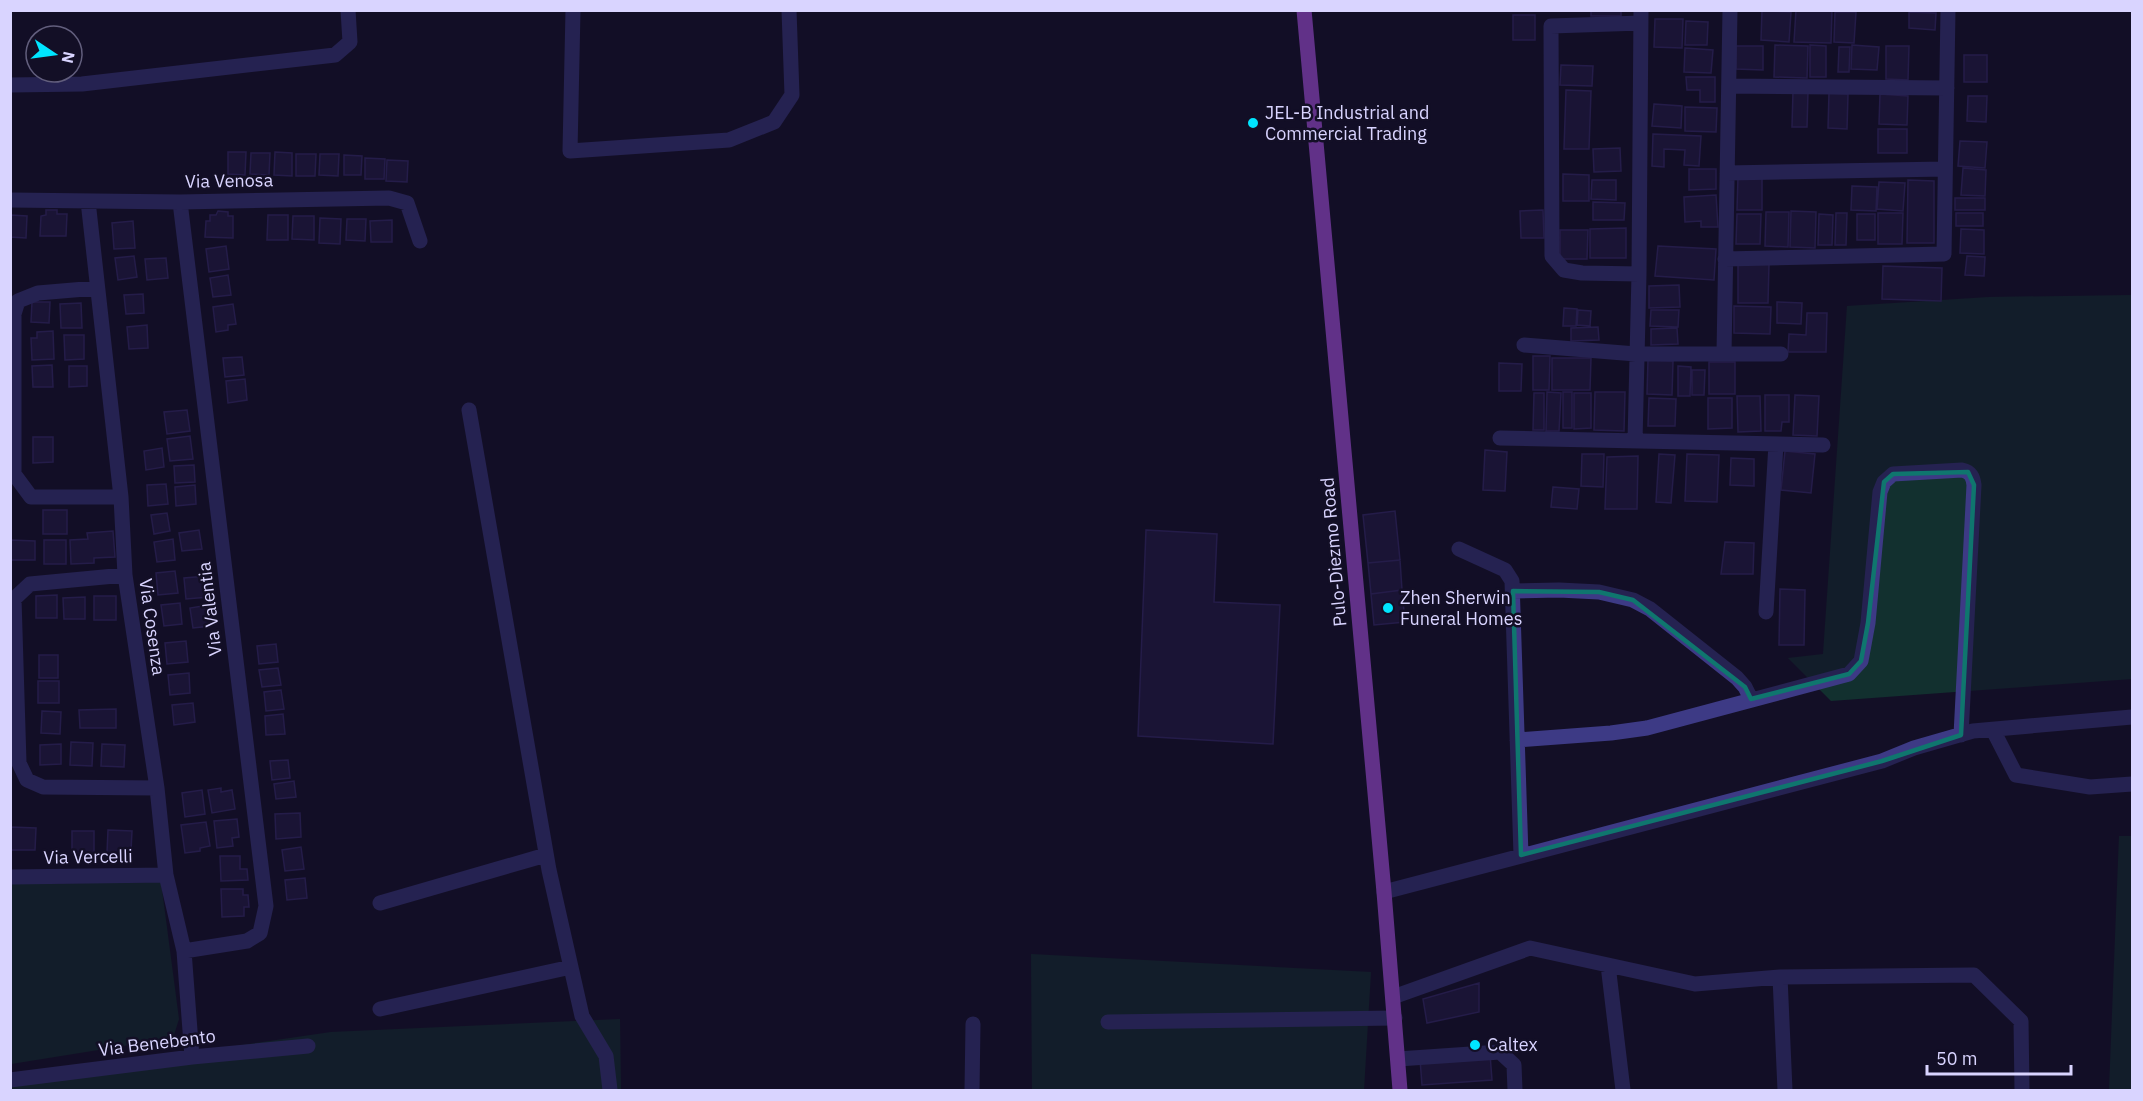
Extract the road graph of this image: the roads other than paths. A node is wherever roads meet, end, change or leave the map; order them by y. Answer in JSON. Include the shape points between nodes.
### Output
{"nodes":[{"id":1,"x":348,"y":10,"type":"edge"},
{"id":2,"x":573,"y":10,"type":"edge"},
{"id":3,"x":789,"y":10,"type":"edge"},
{"id":4,"x":1304,"y":10,"type":"edge"},
{"id":5,"x":1730,"y":10,"type":"edge"},
{"id":6,"x":1948,"y":10,"type":"edge"},
{"id":7,"x":1641,"y":17,"type":"edge"},
{"id":8,"x":10,"y":85,"type":"edge"},
{"id":9,"x":1729,"y":86,"type":"junction"},
{"id":10,"x":1947,"y":88,"type":"junction"},
{"id":11,"x":1944,"y":169,"type":"junction"},
{"id":12,"x":1727,"y":173,"type":"junction"},
{"id":13,"x":10,"y":200,"type":"edge"},
{"id":14,"x":88,"y":201,"type":"junction"},
{"id":15,"x":180,"y":202,"type":"junction"},
{"id":16,"x":420,"y":241,"type":"dead end"},
{"id":17,"x":1725,"y":259,"type":"junction"},
{"id":18,"x":1639,"y":274,"type":"junction"},
{"id":19,"x":97,"y":288,"type":"junction"},
{"id":20,"x":1524,"y":345,"type":"dead end"},
{"id":21,"x":1636,"y":354,"type":"junction"},
{"id":22,"x":1724,"y":354,"type":"junction"},
{"id":23,"x":1781,"y":354,"type":"dead end"},
{"id":24,"x":470,"y":410,"type":"dead end"},
{"id":25,"x":1500,"y":438,"type":"dead end"},
{"id":26,"x":1635,"y":441,"type":"junction"},
{"id":27,"x":1776,"y":444,"type":"junction"},
{"id":28,"x":1823,"y":445,"type":"dead end"},
{"id":29,"x":121,"y":496,"type":"junction"},
{"id":30,"x":1460,"y":549,"type":"dead end"},
{"id":31,"x":125,"y":575,"type":"junction"},
{"id":32,"x":1513,"y":591,"type":"junction"},
{"id":33,"x":1766,"y":612,"type":"dead end"},
{"id":34,"x":1751,"y":699,"type":"junction"},
{"id":35,"x":2133,"y":717,"type":"edge"},
{"id":36,"x":1993,"y":730,"type":"junction"},
{"id":37,"x":1961,"y":735,"type":"junction"},
{"id":38,"x":1517,"y":740,"type":"junction"},
{"id":39,"x":2133,"y":784,"type":"edge"},
{"id":40,"x":157,"y":788,"type":"junction"},
{"id":41,"x":546,"y":855,"type":"junction"},
{"id":42,"x":1521,"y":855,"type":"junction"},
{"id":43,"x":166,"y":875,"type":"junction"},
{"id":44,"x":10,"y":877,"type":"edge"},
{"id":45,"x":1384,"y":892,"type":"junction"},
{"id":46,"x":380,"y":903,"type":"dead end"},
{"id":47,"x":184,"y":951,"type":"junction"},
{"id":48,"x":1608,"y":965,"type":"junction"},
{"id":49,"x":571,"y":967,"type":"junction"},
{"id":50,"x":1780,"y":977,"type":"junction"},
{"id":51,"x":1393,"y":997,"type":"junction"},
{"id":52,"x":380,"y":1010,"type":"dead end"},
{"id":53,"x":1395,"y":1018,"type":"junction"},
{"id":54,"x":1108,"y":1022,"type":"dead end"},
{"id":55,"x":973,"y":1024,"type":"dead end"},
{"id":56,"x":308,"y":1046,"type":"dead end"},
{"id":57,"x":192,"y":1057,"type":"junction"},
{"id":58,"x":1398,"y":1059,"type":"junction"},
{"id":59,"x":10,"y":1080,"type":"edge"},
{"id":60,"x":610,"y":1090,"type":"edge"},
{"id":61,"x":972,"y":1090,"type":"edge"},
{"id":62,"x":1400,"y":1090,"type":"edge"},
{"id":63,"x":1515,"y":1090,"type":"edge"},
{"id":64,"x":1623,"y":1090,"type":"edge"},
{"id":65,"x":1785,"y":1090,"type":"edge"},
{"id":66,"x":2022,"y":1090,"type":"edge"}],
"edges":[{"from":1,"to":8,"type":"street","via":[[350,42],[335,55],[82,84]]},
{"from":2,"to":3,"type":"street","via":[[570,151],[729,140],[774,122],[792,95]]},
{"from":4,"to":45,"type":"main road","name":"Pulo-Diezmo Road"},
{"from":5,"to":9,"type":"street"},
{"from":6,"to":10,"type":"street"},
{"from":7,"to":18,"type":"street"},
{"from":7,"to":18,"type":"street","via":[[1551,26],[1552,256],[1564,270]]},
{"from":9,"to":10,"type":"street"},
{"from":9,"to":12,"type":"street"},
{"from":10,"to":11,"type":"street"},
{"from":11,"to":12,"type":"street"},
{"from":11,"to":17,"type":"street","via":[[1944,254]]},
{"from":12,"to":17,"type":"street"},
{"from":13,"to":14,"type":"street","name":"Via Venosa"},
{"from":14,"to":15,"type":"street","name":"Via Venosa"},
{"from":14,"to":19,"type":"street","name":"Via Cosenza"},
{"from":15,"to":16,"type":"street","name":"Via Venosa","via":[[389,198],[407,203]]},
{"from":15,"to":47,"type":"street","name":"Via Valentia","via":[[266,906],[261,933],[247,941]]},
{"from":17,"to":22,"type":"street"},
{"from":18,"to":21,"type":"street"},
{"from":19,"to":29,"type":"street","name":"Via Cosenza"},
{"from":19,"to":29,"type":"street","via":[[38,293],[18,302],[14,314],[14,474],[31,497]]},
{"from":20,"to":21,"type":"street"},
{"from":21,"to":22,"type":"street"},
{"from":21,"to":26,"type":"street"},
{"from":22,"to":23,"type":"street"},
{"from":24,"to":41,"type":"street"},
{"from":25,"to":26,"type":"street"},
{"from":26,"to":27,"type":"street"},
{"from":27,"to":28,"type":"street"},
{"from":27,"to":33,"type":"street"},
{"from":29,"to":31,"type":"street","name":"Via Cosenza"},
{"from":30,"to":32,"type":"street","via":[[1505,570]]},
{"from":31,"to":40,"type":"street","name":"Via Cosenza"},
{"from":31,"to":40,"type":"street","via":[[30,584],[14,599],[20,763],[27,780],[43,787]]},
{"from":32,"to":34,"type":"street","via":[[1599,592],[1633,600],[1737,678]]},
{"from":32,"to":38,"type":"street"},
{"from":34,"to":37,"type":"street","via":[[1849,674],[1857,667],[1868,623],[1884,482],[1893,474],[1962,470],[1973,477],[1974,486]]},
{"from":34,"to":38,"type":"street","via":[[1647,728]]},
{"from":35,"to":36,"type":"street"},
{"from":36,"to":37,"type":"street"},
{"from":36,"to":39,"type":"street","via":[[2016,775],[2090,787]]},
{"from":37,"to":42,"type":"street","via":[[1882,761]]},
{"from":38,"to":42,"type":"street"},
{"from":40,"to":43,"type":"street","name":"Via Cosenza"},
{"from":41,"to":46,"type":"street"},
{"from":41,"to":49,"type":"street"},
{"from":42,"to":45,"type":"street"},
{"from":43,"to":44,"type":"street","name":"Via Vercelli"},
{"from":43,"to":47,"type":"street","name":"Via Cosenza"},
{"from":45,"to":51,"type":"main road","name":"Pulo-Diezmo Road"},
{"from":47,"to":57,"type":"street","name":"Via Cosenza"},
{"from":48,"to":50,"type":"street","via":[[1695,984]]},
{"from":48,"to":51,"type":"street","via":[[1530,948]]},
{"from":48,"to":64,"type":"street"},
{"from":49,"to":52,"type":"street"},
{"from":49,"to":60,"type":"street","via":[[582,1016],[606,1056]]},
{"from":50,"to":65,"type":"street"},
{"from":50,"to":66,"type":"street","via":[[1974,975],[2021,1021]]},
{"from":51,"to":53,"type":"main road","name":"Pulo-Diezmo Road"},
{"from":53,"to":54,"type":"street"},
{"from":53,"to":58,"type":"main road","name":"Pulo-Diezmo Road"},
{"from":55,"to":61,"type":"street"},
{"from":56,"to":57,"type":"street","name":"Via Benebento"},
{"from":57,"to":59,"type":"street","name":"Via Benebento"},
{"from":58,"to":62,"type":"main road","name":"Pulo-Diezmo Road"},
{"from":58,"to":63,"type":"street","via":[[1500,1052],[1514,1065]]}]}
